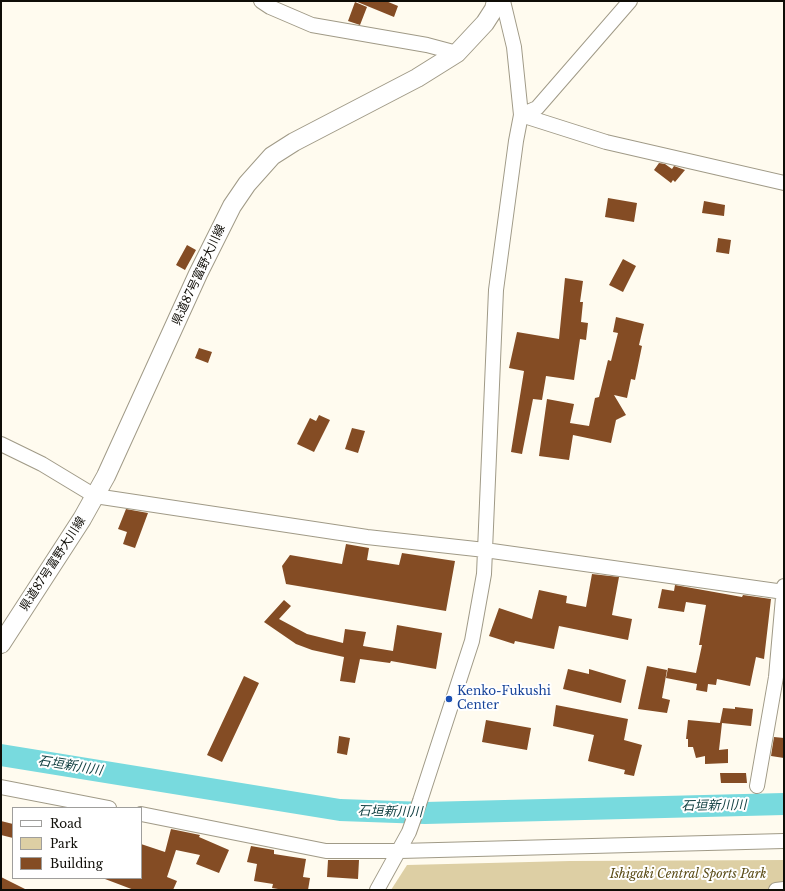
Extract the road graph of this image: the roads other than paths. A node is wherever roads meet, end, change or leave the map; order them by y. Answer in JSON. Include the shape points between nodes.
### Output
{"nodes":[{"id":1,"x":496,"y":1,"type":"edge"},
{"id":2,"x":503,"y":1,"type":"edge"},
{"id":3,"x":630,"y":1,"type":"edge"},
{"id":4,"x":267,"y":3,"type":"edge"},
{"id":5,"x":457,"y":53,"type":"junction"},
{"id":6,"x":521,"y":115,"type":"junction"},
{"id":7,"x":784,"y":183,"type":"edge"},
{"id":8,"x":1,"y":444,"type":"edge"},
{"id":9,"x":95,"y":496,"type":"junction"},
{"id":10,"x":485,"y":550,"type":"junction"},
{"id":11,"x":784,"y":590,"type":"edge"},
{"id":12,"x":1,"y":644,"type":"edge"},
{"id":13,"x":758,"y":786,"type":"dead end"},
{"id":14,"x":1,"y":787,"type":"edge"},
{"id":15,"x":103,"y":807,"type":"edge"},
{"id":16,"x":142,"y":814,"type":"edge"},
{"id":17,"x":784,"y":842,"type":"edge"},
{"id":18,"x":400,"y":851,"type":"junction"},
{"id":19,"x":784,"y":889,"type":"edge"},
{"id":20,"x":377,"y":890,"type":"edge"},
{"id":21,"x":776,"y":890,"type":"edge"}],
"edges":[{"from":1,"to":5,"type":"main road","name":"県道87号富野大川線","via":[[485,23]]},
{"from":2,"to":6,"type":"street","via":[[514,47]]},
{"from":3,"to":6,"type":"street","via":[[537,108]]},
{"from":4,"to":5,"type":"street","via":[[312,25],[427,45]]},
{"from":5,"to":9,"type":"main road","name":"県道87号富野大川線","via":[[418,78],[294,142],[272,156],[258,170],[232,206]]},
{"from":6,"to":7,"type":"street","via":[[606,142]]},
{"from":6,"to":10,"type":"street","via":[[496,290]]},
{"from":8,"to":9,"type":"street","via":[[42,464]]},
{"from":9,"to":10,"type":"street","via":[[367,537]]},
{"from":9,"to":12,"type":"main road","name":"県道87号富野大川線"},
{"from":10,"to":11,"type":"street"},
{"from":10,"to":18,"type":"street","via":[[484,574],[472,641],[420,801]]},
{"from":11,"to":13,"type":"street","via":[[776,677]]},
{"from":14,"to":15,"type":"street"},
{"from":16,"to":18,"type":"street","via":[[326,850]]},
{"from":17,"to":18,"type":"street"},
{"from":18,"to":20,"type":"street"},
{"from":19,"to":21,"type":"street"}]}
